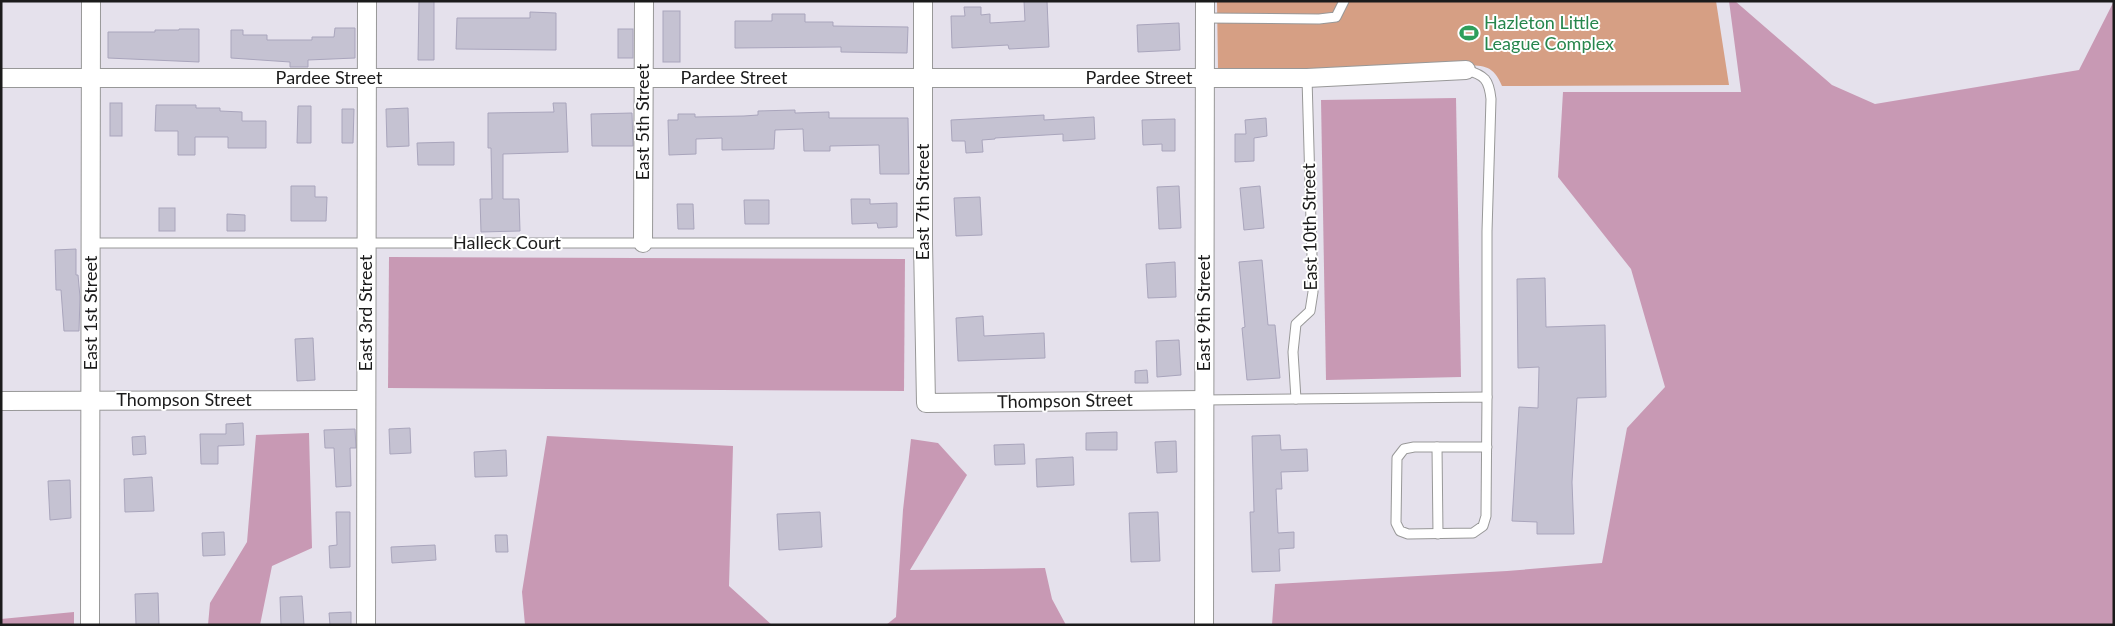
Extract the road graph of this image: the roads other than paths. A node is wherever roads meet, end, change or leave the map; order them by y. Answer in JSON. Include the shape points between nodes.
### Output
{"nodes":[{"id":1,"x":91,"y":1,"type":"edge"},
{"id":2,"x":367,"y":1,"type":"edge"},
{"id":3,"x":644,"y":1,"type":"edge"},
{"id":4,"x":923,"y":1,"type":"edge"},
{"id":5,"x":1344,"y":1,"type":"edge"},
{"id":6,"x":1205,"y":10,"type":"edge"},
{"id":7,"x":1466,"y":70,"type":"joint"},
{"id":8,"x":1,"y":78,"type":"edge"},
{"id":9,"x":91,"y":78,"type":"junction"},
{"id":10,"x":367,"y":78,"type":"junction"},
{"id":11,"x":644,"y":78,"type":"junction"},
{"id":12,"x":923,"y":78,"type":"junction"},
{"id":13,"x":1205,"y":78,"type":"junction"},
{"id":14,"x":1307,"y":78,"type":"junction"},
{"id":15,"x":91,"y":243,"type":"junction"},
{"id":16,"x":366,"y":243,"type":"junction"},
{"id":17,"x":643,"y":243,"type":"junction"},
{"id":18,"x":923,"y":243,"type":"junction"},
{"id":19,"x":1487,"y":397,"type":"junction"},
{"id":20,"x":1296,"y":399,"type":"junction"},
{"id":21,"x":90,"y":400,"type":"junction"},
{"id":22,"x":366,"y":400,"type":"junction"},
{"id":23,"x":1204,"y":400,"type":"junction"},
{"id":24,"x":1,"y":401,"type":"edge"},
{"id":25,"x":926,"y":403,"type":"joint"},
{"id":26,"x":1437,"y":447,"type":"junction"},
{"id":27,"x":1487,"y":447,"type":"junction"},
{"id":28,"x":1438,"y":534,"type":"junction"},
{"id":29,"x":90,"y":625,"type":"edge"},
{"id":30,"x":366,"y":625,"type":"edge"},
{"id":31,"x":1204,"y":625,"type":"edge"}],
"edges":[{"from":1,"to":9,"type":"street","name":"East 1st Street"},
{"from":2,"to":10,"type":"street","name":"East 3rd Street"},
{"from":3,"to":11,"type":"street","name":"East 5th Street"},
{"from":4,"to":12,"type":"street","name":"East 7th Street"},
{"from":5,"to":6,"type":"lane","via":[[1336,17],[1319,20]]},
{"from":6,"to":13,"type":"street","name":"East 9th Street"},
{"from":7,"to":14,"type":"street","name":"Pardee Street"},
{"from":7,"to":19,"type":"lane","via":[[1479,73],[1486,80],[1492,100],[1487,230]]},
{"from":8,"to":9,"type":"street","name":"Pardee Street"},
{"from":9,"to":10,"type":"street","name":"Pardee Street"},
{"from":9,"to":15,"type":"street","name":"East 1st Street"},
{"from":10,"to":11,"type":"street","name":"Pardee Street"},
{"from":10,"to":16,"type":"street","name":"East 3rd Street"},
{"from":11,"to":12,"type":"street","name":"Pardee Street"},
{"from":11,"to":17,"type":"street","name":"East 5th Street"},
{"from":12,"to":13,"type":"street","name":"Pardee Street"},
{"from":12,"to":18,"type":"street","name":"East 7th Street"},
{"from":13,"to":14,"type":"street","name":"Pardee Street"},
{"from":13,"to":23,"type":"street","name":"East 9th Street"},
{"from":14,"to":20,"type":"lane","name":"East 10th Street","via":[[1313,292],[1310,311],[1296,324],[1293,352]]},
{"from":15,"to":16,"type":"lane","name":"Halleck Court"},
{"from":15,"to":21,"type":"street","name":"East 1st Street"},
{"from":16,"to":17,"type":"lane","name":"Halleck Court"},
{"from":16,"to":22,"type":"street","name":"East 3rd Street"},
{"from":17,"to":18,"type":"lane","name":"Halleck Court"},
{"from":18,"to":25,"type":"street","name":"East 7th Street"},
{"from":19,"to":20,"type":"lane"},
{"from":19,"to":27,"type":"lane"},
{"from":20,"to":23,"type":"lane"},
{"from":21,"to":22,"type":"street","name":"Thompson Street"},
{"from":21,"to":24,"type":"street","name":"Thompson Street"},
{"from":21,"to":29,"type":"street","name":"East 1st Street"},
{"from":22,"to":30,"type":"street","name":"East 3rd Street"},
{"from":23,"to":25,"type":"street","name":"Thompson Street"},
{"from":23,"to":31,"type":"street","name":"East 9th Street"},
{"from":26,"to":27,"type":"lane"},
{"from":26,"to":28,"type":"lane"},
{"from":26,"to":28,"type":"lane","via":[[1404,449],[1398,458],[1396,523],[1400,531],[1408,534]]},
{"from":27,"to":28,"type":"lane","via":[[1483,526],[1473,533]]}]}
